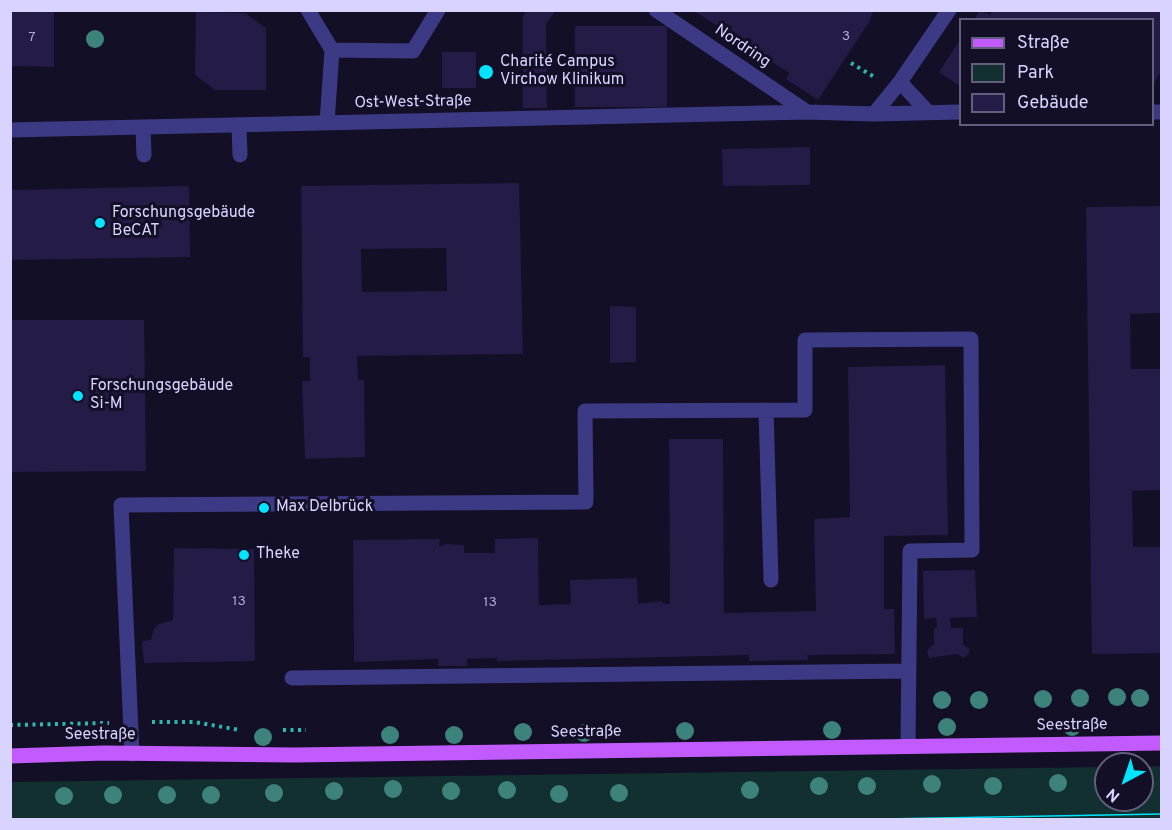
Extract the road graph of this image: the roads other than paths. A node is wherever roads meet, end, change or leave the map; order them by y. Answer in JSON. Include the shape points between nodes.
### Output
{"nodes":[{"id":1,"x":308,"y":10,"type":"edge"},
{"id":2,"x":438,"y":10,"type":"edge"},
{"id":3,"x":656,"y":10,"type":"edge"},
{"id":4,"x":949,"y":10,"type":"edge"},
{"id":5,"x":332,"y":50,"type":"junction"},
{"id":6,"x":897,"y":86,"type":"junction"},
{"id":7,"x":807,"y":112,"type":"junction"},
{"id":8,"x":928,"y":112,"type":"junction"},
{"id":9,"x":959,"y":112,"type":"edge"},
{"id":10,"x":874,"y":114,"type":"junction"},
{"id":11,"x":327,"y":123,"type":"junction"},
{"id":12,"x":239,"y":125,"type":"junction"},
{"id":13,"x":143,"y":127,"type":"junction"},
{"id":14,"x":10,"y":130,"type":"edge"},
{"id":15,"x":144,"y":154,"type":"dead end"},
{"id":16,"x":240,"y":155,"type":"dead end"},
{"id":17,"x":766,"y":410,"type":"junction"},
{"id":18,"x":771,"y":580,"type":"dead end"},
{"id":19,"x":907,"y":671,"type":"junction"},
{"id":20,"x":292,"y":678,"type":"dead end"},
{"id":21,"x":1161,"y":743,"type":"edge"},
{"id":22,"x":908,"y":746,"type":"junction"},
{"id":23,"x":132,"y":754,"type":"junction"},
{"id":24,"x":10,"y":756,"type":"edge"}],
"edges":[{"from":1,"to":5,"type":"lane"},
{"from":2,"to":5,"type":"lane","via":[[412,51]]},
{"from":3,"to":7,"type":"lane","name":"Nordring"},
{"from":4,"to":6,"type":"lane"},
{"from":5,"to":11,"type":"lane"},
{"from":6,"to":8,"type":"lane"},
{"from":6,"to":10,"type":"lane"},
{"from":7,"to":10,"type":"lane","name":"Ost-West-Straße"},
{"from":7,"to":11,"type":"lane","name":"Ost-West-Straße"},
{"from":8,"to":9,"type":"lane","name":"Ost-West-Straße"},
{"from":8,"to":10,"type":"lane","name":"Ost-West-Straße"},
{"from":11,"to":12,"type":"lane","name":"Ost-West-Straße"},
{"from":12,"to":13,"type":"lane","name":"Ost-West-Straße"},
{"from":12,"to":16,"type":"lane"},
{"from":13,"to":14,"type":"lane","name":"Ost-West-Straße"},
{"from":13,"to":15,"type":"lane"},
{"from":17,"to":18,"type":"lane"},
{"from":17,"to":19,"type":"lane","via":[[805,410],[805,340],[971,339],[972,550],[910,550]]},
{"from":17,"to":23,"type":"lane","via":[[585,411],[586,502],[121,505]]},
{"from":19,"to":20,"type":"lane"},
{"from":19,"to":22,"type":"lane"},
{"from":21,"to":22,"type":"main road","name":"Seestraße"},
{"from":22,"to":23,"type":"main road","name":"Seestraße"},
{"from":23,"to":24,"type":"main road","name":"Seestraße"}]}
